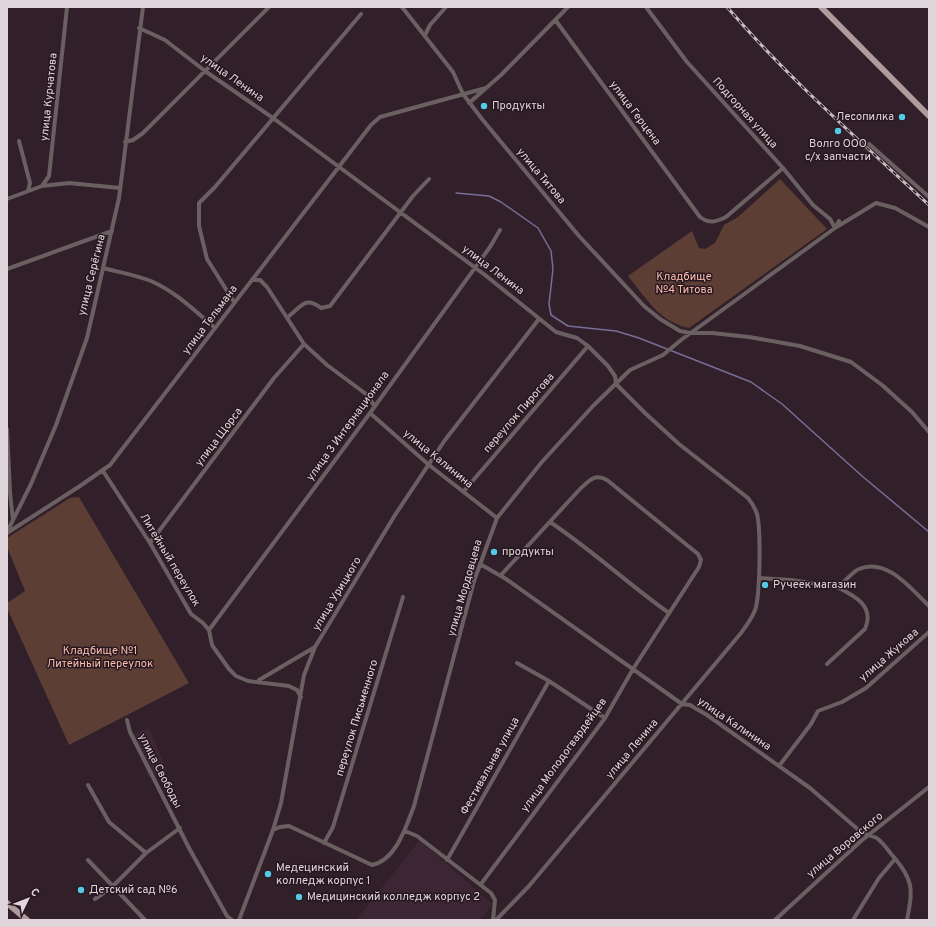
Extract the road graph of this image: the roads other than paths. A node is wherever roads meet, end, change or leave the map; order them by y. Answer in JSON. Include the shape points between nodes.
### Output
{"nodes":[{"id":1,"x":67,"y":7,"type":"edge"},
{"id":2,"x":143,"y":7,"type":"edge"},
{"id":3,"x":269,"y":7,"type":"edge"},
{"id":4,"x":402,"y":7,"type":"edge"},
{"id":5,"x":446,"y":7,"type":"edge"},
{"id":6,"x":568,"y":7,"type":"edge"},
{"id":7,"x":646,"y":7,"type":"edge"},
{"id":8,"x":821,"y":7,"type":"edge"},
{"id":9,"x":361,"y":14,"type":"dead end"},
{"id":10,"x":556,"y":21,"type":"junction"},
{"id":11,"x":139,"y":28,"type":"junction"},
{"id":12,"x":425,"y":35,"type":"junction"},
{"id":13,"x":205,"y":71,"type":"junction"},
{"id":14,"x":486,"y":88,"type":"junction"},
{"id":15,"x":463,"y":94,"type":"junction"},
{"id":16,"x":469,"y":103,"type":"junction"},
{"id":17,"x":929,"y":116,"type":"edge"},
{"id":18,"x":273,"y":118,"type":"junction"},
{"id":19,"x":19,"y":141,"type":"dead end"},
{"id":20,"x":125,"y":142,"type":"junction"},
{"id":21,"x":869,"y":144,"type":"dead end"},
{"id":22,"x":339,"y":166,"type":"junction"},
{"id":23,"x":783,"y":168,"type":"junction"},
{"id":24,"x":429,"y":179,"type":"dead end"},
{"id":25,"x":42,"y":186,"type":"junction"},
{"id":26,"x":120,"y":188,"type":"junction"},
{"id":27,"x":28,"y":191,"type":"junction"},
{"id":28,"x":929,"y":197,"type":"edge"},
{"id":29,"x":7,"y":199,"type":"edge"},
{"id":30,"x":401,"y":212,"type":"junction"},
{"id":31,"x":839,"y":221,"type":"dead end"},
{"id":32,"x":929,"y":227,"type":"edge"},
{"id":33,"x":834,"y":228,"type":"junction"},
{"id":34,"x":112,"y":230,"type":"junction"},
{"id":35,"x":500,"y":230,"type":"dead end"},
{"id":36,"x":103,"y":268,"type":"junction"},
{"id":37,"x":475,"y":268,"type":"junction"},
{"id":38,"x":7,"y":269,"type":"edge"},
{"id":39,"x":252,"y":280,"type":"junction"},
{"id":40,"x":234,"y":302,"type":"junction"},
{"id":41,"x":288,"y":318,"type":"junction"},
{"id":42,"x":539,"y":319,"type":"junction"},
{"id":43,"x":215,"y":328,"type":"junction"},
{"id":44,"x":680,"y":331,"type":"junction"},
{"id":45,"x":690,"y":333,"type":"junction"},
{"id":46,"x":681,"y":340,"type":"junction"},
{"id":47,"x":304,"y":344,"type":"junction"},
{"id":48,"x":588,"y":346,"type":"junction"},
{"id":49,"x":616,"y":384,"type":"junction"},
{"id":50,"x":374,"y":405,"type":"junction"},
{"id":51,"x":370,"y":413,"type":"junction"},
{"id":52,"x":7,"y":429,"type":"edge"},
{"id":53,"x":929,"y":432,"type":"edge"},
{"id":54,"x":429,"y":465,"type":"junction"},
{"id":55,"x":103,"y":471,"type":"junction"},
{"id":56,"x":464,"y":491,"type":"junction"},
{"id":57,"x":497,"y":518,"type":"junction"},
{"id":58,"x":13,"y":521,"type":"junction"},
{"id":59,"x":550,"y":522,"type":"junction"},
{"id":60,"x":7,"y":533,"type":"edge"},
{"id":61,"x":150,"y":542,"type":"junction"},
{"id":62,"x":480,"y":564,"type":"junction"},
{"id":63,"x":501,"y":575,"type":"junction"},
{"id":64,"x":759,"y":578,"type":"junction"},
{"id":65,"x":837,"y":587,"type":"junction"},
{"id":66,"x":403,"y":597,"type":"dead end"},
{"id":67,"x":929,"y":606,"type":"edge"},
{"id":68,"x":669,"y":613,"type":"junction"},
{"id":69,"x":209,"y":630,"type":"junction"},
{"id":70,"x":929,"y":632,"type":"edge"},
{"id":71,"x":315,"y":647,"type":"junction"},
{"id":72,"x":517,"y":663,"type":"dead end"},
{"id":73,"x":827,"y":664,"type":"dead end"},
{"id":74,"x":633,"y":669,"type":"junction"},
{"id":75,"x":257,"y":681,"type":"junction"},
{"id":76,"x":549,"y":681,"type":"junction"},
{"id":77,"x":301,"y":697,"type":"junction"},
{"id":78,"x":682,"y":704,"type":"junction"},
{"id":79,"x":605,"y":718,"type":"junction"},
{"id":80,"x":127,"y":720,"type":"dead end"},
{"id":81,"x":779,"y":766,"type":"junction"},
{"id":82,"x":88,"y":785,"type":"dead end"},
{"id":83,"x":929,"y":787,"type":"edge"},
{"id":84,"x":180,"y":828,"type":"junction"},
{"id":85,"x":273,"y":830,"type":"junction"},
{"id":86,"x":405,"y":831,"type":"junction"},
{"id":87,"x":868,"y":836,"type":"junction"},
{"id":88,"x":324,"y":843,"type":"junction"},
{"id":89,"x":146,"y":853,"type":"junction"},
{"id":90,"x":895,"y":859,"type":"junction"},
{"id":91,"x":88,"y":860,"type":"dead end"},
{"id":92,"x":447,"y":860,"type":"junction"},
{"id":93,"x":480,"y":884,"type":"junction"},
{"id":94,"x":112,"y":887,"type":"junction"},
{"id":95,"x":96,"y":898,"type":"dead end"},
{"id":96,"x":7,"y":903,"type":"edge"},
{"id":97,"x":27,"y":920,"type":"edge"},
{"id":98,"x":145,"y":920,"type":"edge"},
{"id":99,"x":232,"y":920,"type":"edge"},
{"id":100,"x":239,"y":920,"type":"edge"},
{"id":101,"x":493,"y":920,"type":"edge"},
{"id":102,"x":496,"y":920,"type":"edge"},
{"id":103,"x":775,"y":920,"type":"edge"},
{"id":104,"x":853,"y":920,"type":"edge"},
{"id":105,"x":907,"y":920,"type":"edge"}],
"edges":[{"from":1,"to":25,"type":"street","name":"улица Курчатова","via":[[49,176]]},
{"from":2,"to":11,"type":"street","name":"улица Серёгина"},
{"from":3,"to":13,"type":"street"},
{"from":4,"to":12,"type":"street","name":"улица Титова"},
{"from":5,"to":12,"type":"street"},
{"from":6,"to":10,"type":"street"},
{"from":7,"to":23,"type":"street","name":"Подгорная улица","via":[[687,62]]},
{"from":8,"to":17,"type":"main road"},
{"from":9,"to":18,"type":"street"},
{"from":10,"to":14,"type":"street"},
{"from":10,"to":23,"type":"street","name":"улица Герцена","via":[[706,222],[726,217]]},
{"from":11,"to":13,"type":"street","name":"улица Ленина","via":[[165,40]]},
{"from":11,"to":20,"type":"street","name":"улица Серёгина"},
{"from":12,"to":15,"type":"street","name":"улица Титова","via":[[453,72]]},
{"from":13,"to":18,"type":"street","name":"улица Ленина"},
{"from":13,"to":20,"type":"street","via":[[143,133]]},
{"from":14,"to":15,"type":"street","name":"улица Тельмана"},
{"from":14,"to":16,"type":"street"},
{"from":15,"to":16,"type":"street","name":"улица Титова"},
{"from":15,"to":22,"type":"street","name":"улица Тельмана","via":[[380,117]]},
{"from":16,"to":44,"type":"street","name":"улица Титова","via":[[579,236],[615,275],[644,306]]},
{"from":18,"to":22,"type":"street","name":"улица Ленина"},
{"from":18,"to":40,"type":"street","via":[[199,203],[199,226],[208,259]]},
{"from":19,"to":27,"type":"street","via":[[30,183]]},
{"from":20,"to":26,"type":"street","name":"улица Серёгина"},
{"from":21,"to":28,"type":"street"},
{"from":22,"to":30,"type":"street","name":"улица Ленина"},
{"from":22,"to":39,"type":"street","name":"улица Тельмана"},
{"from":23,"to":33,"type":"street","name":"Подгорная улица","via":[[813,205],[830,219]]},
{"from":24,"to":30,"type":"street"},
{"from":25,"to":26,"type":"street","via":[[69,183]]},
{"from":25,"to":27,"type":"street"},
{"from":26,"to":34,"type":"street","name":"улица Серёгина"},
{"from":27,"to":29,"type":"street"},
{"from":30,"to":37,"type":"street","name":"улица Ленина"},
{"from":30,"to":41,"type":"street","via":[[330,306],[321,308],[308,301]]},
{"from":31,"to":33,"type":"street"},
{"from":32,"to":33,"type":"street","via":[[895,208],[876,203]]},
{"from":33,"to":45,"type":"street"},
{"from":34,"to":36,"type":"street","name":"улица Серёгина"},
{"from":34,"to":38,"type":"street"},
{"from":35,"to":37,"type":"street","name":"улица 3 Интернационала"},
{"from":36,"to":43,"type":"street","via":[[150,280],[186,302]]},
{"from":36,"to":58,"type":"street","name":"улица Серёгина","via":[[87,338],[56,424]]},
{"from":37,"to":42,"type":"street","name":"улица Ленина","via":[[516,298]]},
{"from":37,"to":50,"type":"street","name":"улица 3 Интернационала"},
{"from":39,"to":40,"type":"street","name":"улица Тельмана"},
{"from":39,"to":41,"type":"street","via":[[260,280],[267,287]]},
{"from":40,"to":43,"type":"street","name":"улица Тельмана"},
{"from":41,"to":47,"type":"street"},
{"from":42,"to":48,"type":"street","name":"улица Ленина","via":[[556,332],[577,338]]},
{"from":42,"to":54,"type":"street","name":"улица Урицкого","via":[[445,440]]},
{"from":43,"to":55,"type":"street","name":"улица Тельмана"},
{"from":44,"to":45,"type":"street","name":"улица Титова"},
{"from":44,"to":46,"type":"street"},
{"from":45,"to":46,"type":"street","name":"улица Мордовцева"},
{"from":45,"to":53,"type":"street","name":"улица Титова","via":[[734,336],[800,346],[850,362],[882,385],[912,412]]},
{"from":46,"to":49,"type":"street","name":"улица Мордовцева","via":[[668,352],[630,370]]},
{"from":47,"to":50,"type":"street","via":[[366,394]]},
{"from":47,"to":61,"type":"street","name":"улица Щорса","via":[[274,378]]},
{"from":48,"to":49,"type":"street","name":"улица Ленина","via":[[608,366],[615,376]]},
{"from":48,"to":56,"type":"street","name":"переулок Пирогова"},
{"from":49,"to":57,"type":"street","name":"улица Мордовцева","via":[[577,422]]},
{"from":49,"to":64,"type":"street","name":"улица Ленина","via":[[679,444],[748,498],[754,506],[759,526]]},
{"from":50,"to":51,"type":"street","name":"улица 3 Интернационала"},
{"from":51,"to":54,"type":"street","name":"улица Калинина"},
{"from":51,"to":69,"type":"street","name":"улица 3 Интернационала"},
{"from":52,"to":58,"type":"street"},
{"from":54,"to":56,"type":"street","name":"улица Калинина"},
{"from":54,"to":71,"type":"street","name":"улица Урицкого"},
{"from":55,"to":60,"type":"street","name":"улица Тельмана"},
{"from":55,"to":61,"type":"street","name":"Литейный переулок"},
{"from":56,"to":57,"type":"street","name":"улица Калинина"},
{"from":57,"to":62,"type":"street","name":"улица Мордовцева"},
{"from":58,"to":60,"type":"street","name":"улица Серёгина"},
{"from":59,"to":63,"type":"street","name":"улица Молодогвардейцев"},
{"from":59,"to":68,"type":"street","via":[[573,537]]},
{"from":59,"to":68,"type":"street","name":"улица Молодогвардейцев","via":[[592,478],[597,476],[607,480],[692,549],[701,560]]},
{"from":61,"to":69,"type":"street","name":"Литейный переулок","via":[[191,614]]},
{"from":62,"to":63,"type":"street","name":"улица Калинина"},
{"from":62,"to":86,"type":"street","name":"улица Мордовцева"},
{"from":63,"to":74,"type":"street","name":"улица Калинина"},
{"from":64,"to":65,"type":"street"},
{"from":64,"to":78,"type":"street","name":"улица Ленина","via":[[756,608],[751,619]]},
{"from":65,"to":67,"type":"street","via":[[860,568],[886,569]]},
{"from":65,"to":73,"type":"street","via":[[855,596],[869,617],[865,628]]},
{"from":66,"to":88,"type":"street","name":"переулок Письменного","via":[[335,820]]},
{"from":68,"to":74,"type":"street","name":"улица Молодогвардейцев"},
{"from":69,"to":75,"type":"street","name":"Литейный переулок","via":[[212,645],[229,669],[236,676]]},
{"from":70,"to":81,"type":"street","name":"улица Жукова","via":[[866,688],[842,702],[818,711]]},
{"from":71,"to":75,"type":"street"},
{"from":71,"to":77,"type":"street","name":"улица Урицкого","via":[[304,676]]},
{"from":72,"to":76,"type":"street"},
{"from":74,"to":78,"type":"street","name":"улица Калинина"},
{"from":74,"to":79,"type":"street","name":"улица Молодогвардейцев"},
{"from":75,"to":77,"type":"street","name":"Литейный переулок","via":[[289,686]]},
{"from":76,"to":79,"type":"street"},
{"from":76,"to":92,"type":"street","name":"Фестивальная улица"},
{"from":77,"to":85,"type":"street","name":"улица Урицкого","via":[[281,803]]},
{"from":78,"to":81,"type":"street","name":"улица Калинина","via":[[701,711]]},
{"from":78,"to":102,"type":"street","name":"улица Ленина","via":[[529,886]]},
{"from":79,"to":93,"type":"street","name":"улица Молодогвардейцев"},
{"from":80,"to":84,"type":"street","name":"улица Свободы","via":[[130,732]]},
{"from":81,"to":87,"type":"street","name":"улица Калинина"},
{"from":82,"to":89,"type":"street","via":[[109,822]]},
{"from":83,"to":87,"type":"street","name":"улица Воровского"},
{"from":84,"to":89,"type":"street"},
{"from":84,"to":99,"type":"street","name":"улица Свободы","via":[[227,916]]},
{"from":85,"to":88,"type":"street","via":[[289,826]]},
{"from":85,"to":100,"type":"street","name":"улица Урицкого"},
{"from":86,"to":88,"type":"street","name":"улица Мордовцева","via":[[388,856],[381,863],[372,865]]},
{"from":86,"to":92,"type":"street","via":[[417,836]]},
{"from":87,"to":90,"type":"street","name":"улица Калинина","via":[[877,838]]},
{"from":87,"to":103,"type":"street","name":"улица Воровского"},
{"from":89,"to":94,"type":"street"},
{"from":90,"to":104,"type":"street","via":[[879,878]]},
{"from":90,"to":105,"type":"street","name":"улица Калинина","via":[[910,881],[912,892]]},
{"from":91,"to":94,"type":"street"},
{"from":92,"to":93,"type":"street"},
{"from":93,"to":101,"type":"street","via":[[495,900]]},
{"from":94,"to":95,"type":"street"},
{"from":94,"to":98,"type":"street"},
{"from":96,"to":97,"type":"main road"}]}
